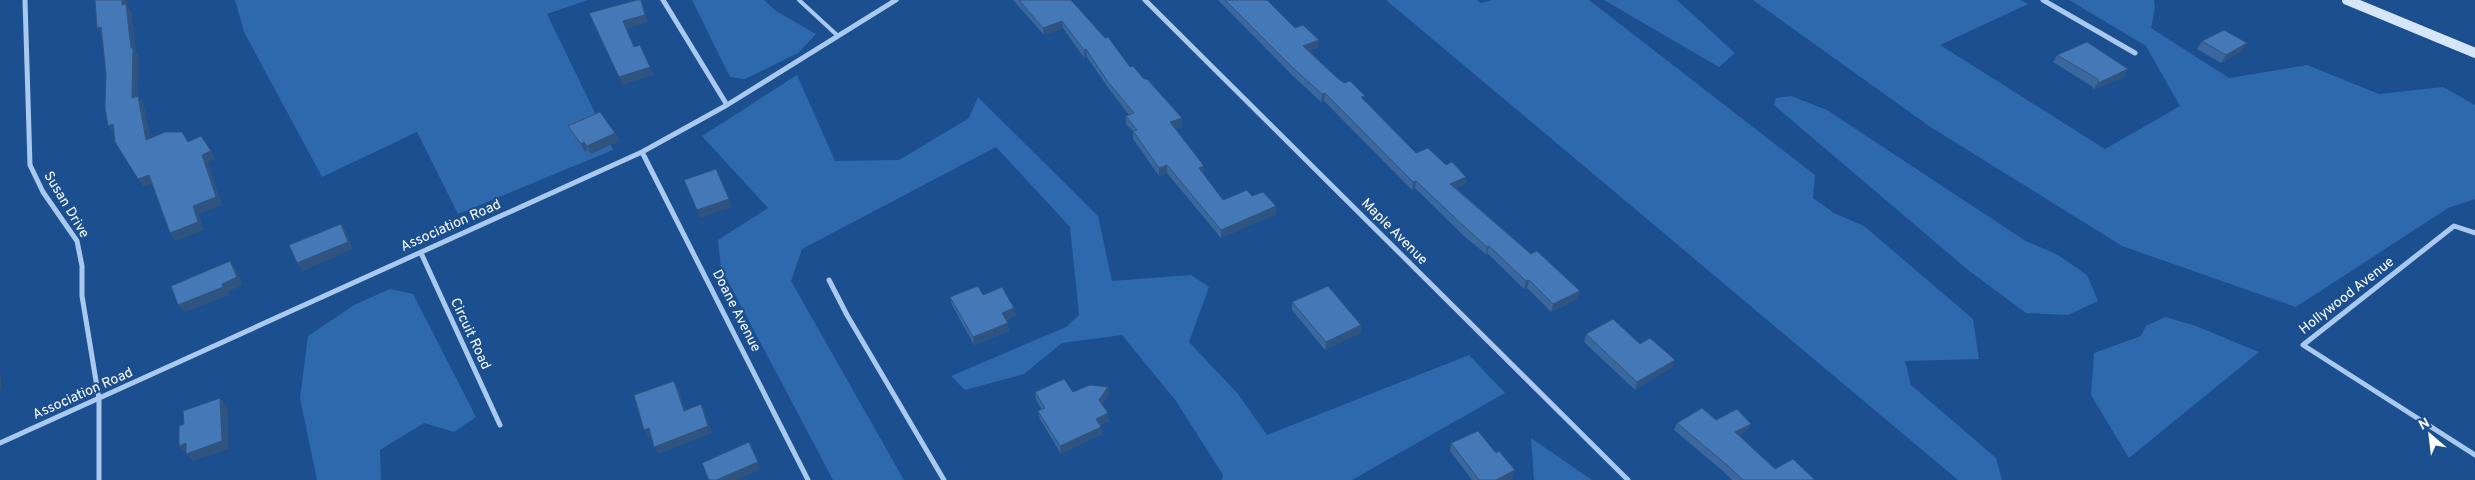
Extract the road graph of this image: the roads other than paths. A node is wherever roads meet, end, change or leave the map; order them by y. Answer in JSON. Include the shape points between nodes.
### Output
{"nodes":[{"id":1,"x":25,"y":0,"type":"edge"},
{"id":2,"x":663,"y":0,"type":"edge"},
{"id":3,"x":799,"y":0,"type":"edge"},
{"id":4,"x":896,"y":0,"type":"edge"},
{"id":5,"x":1145,"y":0,"type":"edge"},
{"id":6,"x":2043,"y":0,"type":"edge"},
{"id":7,"x":2347,"y":0,"type":"edge"},
{"id":8,"x":838,"y":36,"type":"junction"},
{"id":9,"x":2135,"y":53,"type":"dead end"},
{"id":10,"x":2475,"y":53,"type":"edge"},
{"id":11,"x":728,"y":105,"type":"junction"},
{"id":12,"x":642,"y":152,"type":"junction"},
{"id":13,"x":2475,"y":233,"type":"edge"},
{"id":14,"x":421,"y":253,"type":"junction"},
{"id":15,"x":829,"y":280,"type":"dead end"},
{"id":16,"x":99,"y":399,"type":"junction"},
{"id":17,"x":500,"y":425,"type":"dead end"},
{"id":18,"x":0,"y":443,"type":"edge"},
{"id":19,"x":2475,"y":455,"type":"edge"},
{"id":20,"x":99,"y":480,"type":"edge"},
{"id":21,"x":808,"y":480,"type":"edge"},
{"id":22,"x":944,"y":480,"type":"edge"},
{"id":23,"x":1628,"y":480,"type":"edge"}],
"edges":[{"from":1,"to":16,"type":"street","name":"Susan Drive","via":[[30,165],[43,192],[77,241],[82,266],[82,296]]},
{"from":2,"to":11,"type":"street"},
{"from":3,"to":8,"type":"lane"},
{"from":4,"to":8,"type":"street","name":"Association Road"},
{"from":5,"to":23,"type":"street","name":"Maple Avenue"},
{"from":6,"to":9,"type":"street"},
{"from":7,"to":10,"type":"main road"},
{"from":8,"to":11,"type":"street","name":"Association Road"},
{"from":11,"to":12,"type":"street","name":"Association Road"},
{"from":12,"to":14,"type":"street","name":"Association Road"},
{"from":12,"to":21,"type":"street","name":"Doane Avenue"},
{"from":13,"to":19,"type":"street","name":"Hollywood Avenue","via":[[2454,226],[2303,345]]},
{"from":14,"to":16,"type":"street","name":"Association Road"},
{"from":14,"to":17,"type":"street","name":"Circuit Road"},
{"from":15,"to":22,"type":"street"},
{"from":16,"to":18,"type":"street","name":"Association Road"},
{"from":16,"to":20,"type":"street","name":"Susan Drive"}]}
